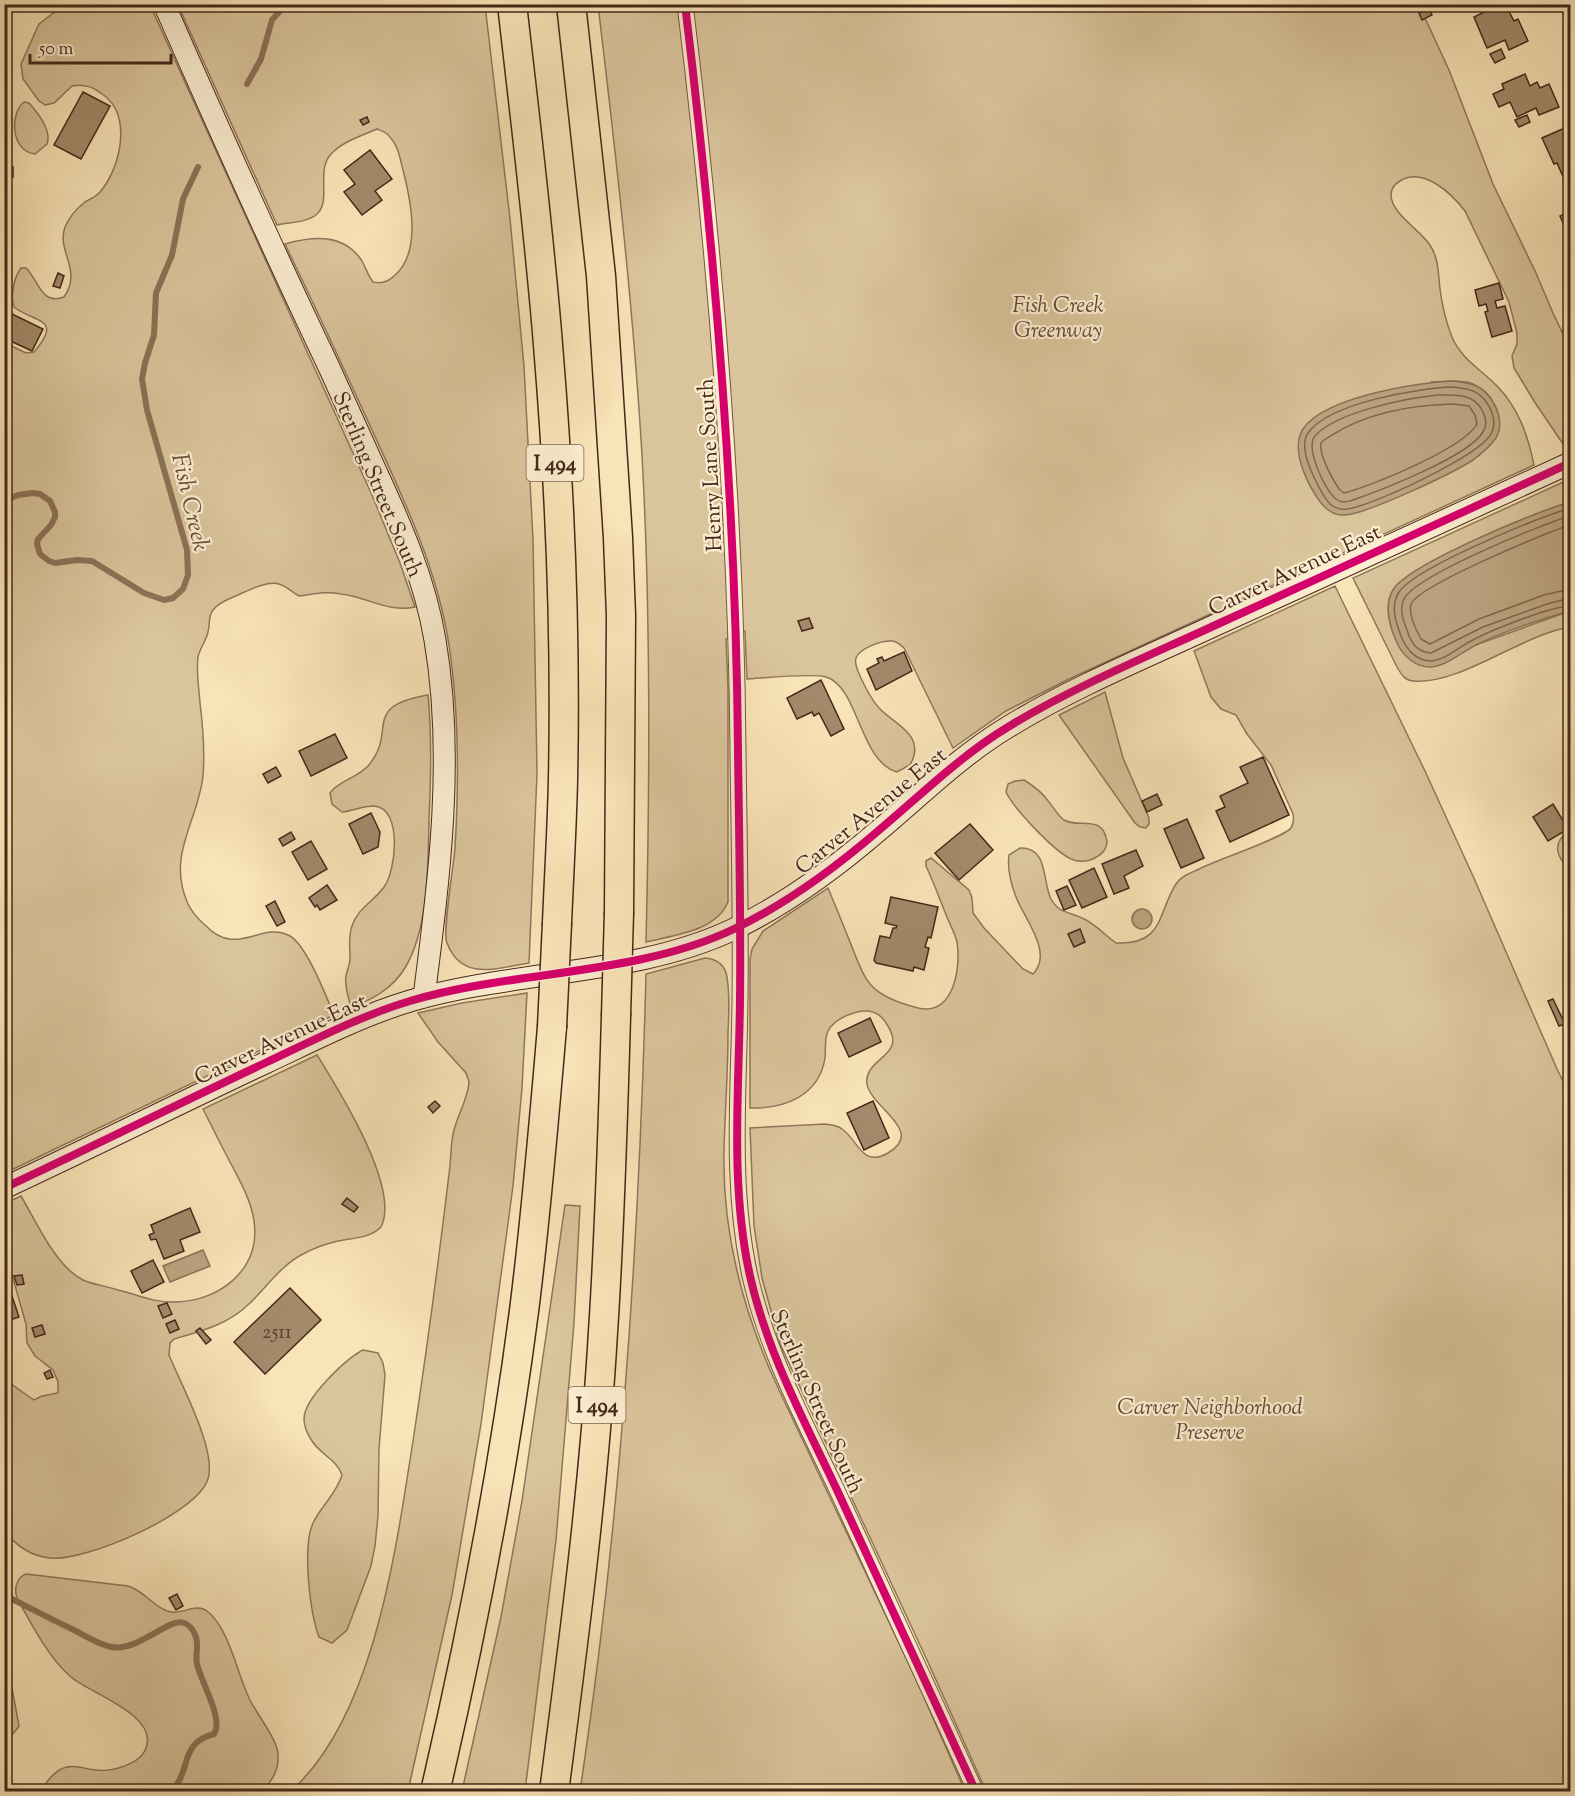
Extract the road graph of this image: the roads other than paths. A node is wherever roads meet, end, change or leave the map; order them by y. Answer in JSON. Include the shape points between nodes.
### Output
{"nodes":[{"id":1,"x":164,"y":4,"type":"edge"},
{"id":2,"x":512,"y":4,"type":"edge"},
{"id":3,"x":571,"y":4,"type":"edge"},
{"id":4,"x":685,"y":4,"type":"edge"},
{"id":5,"x":1568,"y":4,"type":"edge"},
{"id":6,"x":1570,"y":10,"type":"edge"},
{"id":7,"x":1570,"y":463,"type":"edge"},
{"id":8,"x":740,"y":926,"type":"junction"},
{"id":9,"x":424,"y":997,"type":"junction"},
{"id":10,"x":4,"y":1188,"type":"edge"},
{"id":11,"x":435,"y":1791,"type":"edge"},
{"id":12,"x":554,"y":1791,"type":"edge"},
{"id":13,"x":976,"y":1791,"type":"edge"}],
"edges":[{"from":1,"to":9,"type":"street","name":"Sterling Street South","via":[[391,503],[428,606],[441,691],[444,783],[440,870]]},
{"from":2,"to":11,"type":"highway","number":"I 494","bridge":true,"via":[[536,208],[557,492],[563,779],[557,922],[544,1123],[524,1312],[476,1608]]},
{"from":3,"to":12,"type":"highway","number":"I 494","bridge":true,"via":[[601,276],[618,538],[621,733],[612,1161],[603,1334],[587,1516]]},
{"from":4,"to":8,"type":"street","name":"Henry Lane South","via":[[716,290],[729,477],[737,680]]},
{"from":5,"to":6,"type":"street"},
{"from":7,"to":8,"type":"street","name":"Carver Avenue East","via":[[1028,715],[951,767],[832,868]]},
{"from":8,"to":9,"type":"street","name":"Carver Avenue East","via":[[665,953]]},
{"from":8,"to":13,"type":"street","name":"Sterling Street South","via":[[738,1191],[755,1297],[773,1354]]},
{"from":9,"to":10,"type":"street","name":"Carver Avenue East","via":[[322,1036]]}]}
